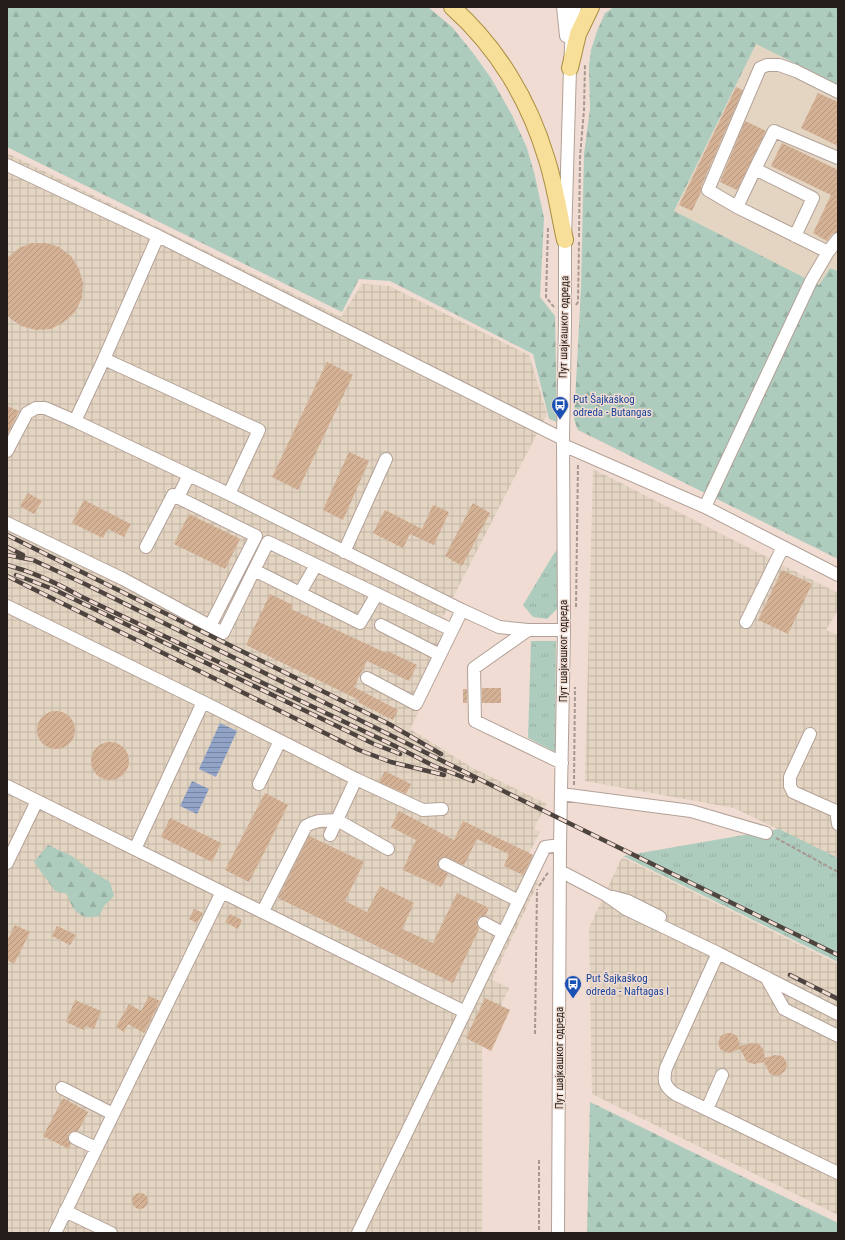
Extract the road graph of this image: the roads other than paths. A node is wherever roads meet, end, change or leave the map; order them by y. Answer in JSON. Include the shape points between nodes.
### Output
{"nodes":[{"id":1,"x":452,"y":7,"type":"edge"},
{"id":2,"x":563,"y":7,"type":"edge"},
{"id":3,"x":574,"y":7,"type":"edge"},
{"id":4,"x":591,"y":7,"type":"edge"},
{"id":5,"x":570,"y":68,"type":"junction"},
{"id":6,"x":838,"y":92,"type":"edge"},
{"id":7,"x":838,"y":158,"type":"edge"},
{"id":8,"x":7,"y":165,"type":"edge"},
{"id":9,"x":755,"y":169,"type":"junction"},
{"id":10,"x":737,"y":207,"type":"junction"},
{"id":11,"x":158,"y":236,"type":"junction"},
{"id":12,"x":794,"y":236,"type":"junction"},
{"id":13,"x":565,"y":240,"type":"junction"},
{"id":14,"x":838,"y":240,"type":"edge"},
{"id":15,"x":828,"y":252,"type":"junction"},
{"id":16,"x":104,"y":359,"type":"junction"},
{"id":17,"x":75,"y":421,"type":"junction"},
{"id":18,"x":563,"y":442,"type":"junction"},
{"id":19,"x":7,"y":451,"type":"edge"},
{"id":20,"x":386,"y":459,"type":"dead end"},
{"id":21,"x":189,"y":475,"type":"junction"},
{"id":22,"x":229,"y":494,"type":"junction"},
{"id":23,"x":178,"y":497,"type":"junction"},
{"id":24,"x":705,"y":507,"type":"junction"},
{"id":25,"x":7,"y":523,"type":"edge"},
{"id":26,"x":146,"y":547,"type":"dead end"},
{"id":27,"x":783,"y":547,"type":"junction"},
{"id":28,"x":344,"y":552,"type":"junction"},
{"id":29,"x":316,"y":564,"type":"junction"},
{"id":30,"x":254,"y":570,"type":"junction"},
{"id":31,"x":838,"y":576,"type":"edge"},
{"id":32,"x":300,"y":593,"type":"junction"},
{"id":33,"x":377,"y":594,"type":"junction"},
{"id":34,"x":7,"y":606,"type":"edge"},
{"id":35,"x":462,"y":610,"type":"junction"},
{"id":36,"x":746,"y":622,"type":"dead end"},
{"id":37,"x":381,"y":625,"type":"dead end"},
{"id":38,"x":210,"y":626,"type":"junction"},
{"id":39,"x":452,"y":630,"type":"junction"},
{"id":40,"x":528,"y":630,"type":"junction"},
{"id":41,"x":564,"y":630,"type":"junction"},
{"id":42,"x":440,"y":655,"type":"junction"},
{"id":43,"x":367,"y":678,"type":"dead end"},
{"id":44,"x":203,"y":702,"type":"junction"},
{"id":45,"x":810,"y":734,"type":"dead end"},
{"id":46,"x":280,"y":741,"type":"junction"},
{"id":47,"x":562,"y":764,"type":"junction"},
{"id":48,"x":356,"y":779,"type":"junction"},
{"id":49,"x":259,"y":784,"type":"dead end"},
{"id":50,"x":7,"y":786,"type":"edge"},
{"id":51,"x":561,"y":794,"type":"junction"},
{"id":52,"x":37,"y":801,"type":"junction"},
{"id":53,"x":442,"y":809,"type":"dead end"},
{"id":54,"x":838,"y":812,"type":"edge"},
{"id":55,"x":337,"y":820,"type":"junction"},
{"id":56,"x":838,"y":824,"type":"edge"},
{"id":57,"x":766,"y":833,"type":"road end"},
{"id":58,"x":330,"y":835,"type":"dead end"},
{"id":59,"x":560,"y":845,"type":"junction"},
{"id":60,"x":135,"y":849,"type":"junction"},
{"id":61,"x":388,"y":849,"type":"dead end"},
{"id":62,"x":7,"y":863,"type":"edge"},
{"id":63,"x":445,"y":864,"type":"dead end"},
{"id":64,"x":555,"y":871,"type":"junction"},
{"id":65,"x":222,"y":892,"type":"junction"},
{"id":66,"x":519,"y":901,"type":"junction"},
{"id":67,"x":263,"y":911,"type":"junction"},
{"id":68,"x":484,"y":924,"type":"dead end"},
{"id":69,"x":503,"y":933,"type":"junction"},
{"id":70,"x":718,"y":953,"type":"junction"},
{"id":71,"x":765,"y":977,"type":"junction"},
{"id":72,"x":796,"y":982,"type":"dead end"},
{"id":73,"x":783,"y":986,"type":"junction"},
{"id":74,"x":465,"y":1012,"type":"junction"},
{"id":75,"x":838,"y":1014,"type":"edge"},
{"id":76,"x":838,"y":1036,"type":"edge"},
{"id":77,"x":722,"y":1075,"type":"dead end"},
{"id":78,"x":62,"y":1088,"type":"dead end"},
{"id":79,"x":707,"y":1109,"type":"junction"},
{"id":80,"x":113,"y":1114,"type":"junction"},
{"id":81,"x":75,"y":1138,"type":"dead end"},
{"id":82,"x":96,"y":1148,"type":"junction"},
{"id":83,"x":838,"y":1173,"type":"edge"},
{"id":84,"x":65,"y":1211,"type":"junction"},
{"id":85,"x":55,"y":1233,"type":"edge"},
{"id":86,"x":111,"y":1233,"type":"edge"},
{"id":87,"x":358,"y":1233,"type":"edge"},
{"id":88,"x":558,"y":1233,"type":"edge"}],
"edges":[{"from":1,"to":13,"type":"main road","via":[[480,35],[502,63],[534,121],[547,159]]},
{"from":2,"to":5,"type":"street","name":"Пут шајкашког одреда"},
{"from":3,"to":5,"type":"street","name":"Пут шајкашког одреда"},
{"from":4,"to":5,"type":"main road","via":[[578,34]]},
{"from":5,"to":13,"type":"street","name":"Пут шајкашког одреда"},
{"from":6,"to":10,"type":"street","via":[[779,65],[760,68],[708,190]]},
{"from":7,"to":9,"type":"street","via":[[774,131]]},
{"from":8,"to":11,"type":"street"},
{"from":9,"to":10,"type":"street"},
{"from":9,"to":12,"type":"street","via":[[813,198]]},
{"from":10,"to":12,"type":"street"},
{"from":11,"to":16,"type":"street"},
{"from":11,"to":18,"type":"street"},
{"from":12,"to":15,"type":"street"},
{"from":13,"to":18,"type":"street","name":"Пут шајкашког одреда"},
{"from":14,"to":15,"type":"street"},
{"from":15,"to":24,"type":"street","via":[[811,280]]},
{"from":16,"to":17,"type":"street"},
{"from":16,"to":22,"type":"street","via":[[259,430]]},
{"from":17,"to":19,"type":"street","via":[[45,408],[36,408],[27,413]]},
{"from":17,"to":21,"type":"street"},
{"from":18,"to":24,"type":"street"},
{"from":18,"to":41,"type":"street","name":"Пут шајкашког одреда"},
{"from":20,"to":28,"type":"street"},
{"from":21,"to":22,"type":"street"},
{"from":21,"to":23,"type":"street"},
{"from":22,"to":28,"type":"street"},
{"from":23,"to":26,"type":"street","via":[[173,495]]},
{"from":23,"to":38,"type":"street","via":[[256,536]]},
{"from":24,"to":27,"type":"street"},
{"from":25,"to":38,"type":"street","via":[[123,579]]},
{"from":27,"to":31,"type":"street"},
{"from":27,"to":36,"type":"street"},
{"from":28,"to":35,"type":"street"},
{"from":29,"to":30,"type":"street","via":[[268,542]]},
{"from":29,"to":32,"type":"street"},
{"from":29,"to":33,"type":"street"},
{"from":30,"to":32,"type":"street"},
{"from":30,"to":38,"type":"street","via":[[223,632]]},
{"from":32,"to":33,"type":"street","via":[[360,623]]},
{"from":33,"to":39,"type":"street"},
{"from":34,"to":44,"type":"street"},
{"from":35,"to":39,"type":"street"},
{"from":35,"to":40,"type":"street","via":[[499,627]]},
{"from":37,"to":42,"type":"street"},
{"from":39,"to":42,"type":"street"},
{"from":40,"to":41,"type":"street"},
{"from":40,"to":47,"type":"street","via":[[474,668],[475,721]]},
{"from":41,"to":47,"type":"street","name":"Пут шајкашког одреда"},
{"from":42,"to":43,"type":"street","via":[[416,704]]},
{"from":44,"to":46,"type":"street"},
{"from":44,"to":60,"type":"street"},
{"from":45,"to":54,"type":"street","via":[[790,777],[790,786],[793,792]]},
{"from":46,"to":48,"type":"street"},
{"from":46,"to":49,"type":"street"},
{"from":47,"to":51,"type":"street","name":"Пут шајкашког одреда"},
{"from":48,"to":53,"type":"street","via":[[423,810]]},
{"from":48,"to":55,"type":"street"},
{"from":50,"to":52,"type":"street"},
{"from":51,"to":57,"type":"street","via":[[691,811]]},
{"from":51,"to":59,"type":"street","name":"Пут шајкашког одреда"},
{"from":52,"to":60,"type":"street"},
{"from":52,"to":62,"type":"street"},
{"from":54,"to":56,"type":"street"},
{"from":55,"to":58,"type":"street"},
{"from":55,"to":61,"type":"street"},
{"from":55,"to":67,"type":"street","via":[[319,821],[306,826]]},
{"from":59,"to":64,"type":"street","name":"Пут шајкашког одреда"},
{"from":59,"to":66,"type":"street","via":[[545,847]]},
{"from":60,"to":65,"type":"street"},
{"from":63,"to":66,"type":"street"},
{"from":64,"to":70,"type":"street","via":[[606,895],[628,901],[713,943]]},
{"from":64,"to":88,"type":"street","name":"Пут шајкашког одреда"},
{"from":65,"to":67,"type":"street"},
{"from":65,"to":80,"type":"street"},
{"from":66,"to":69,"type":"street"},
{"from":67,"to":74,"type":"street"},
{"from":68,"to":69,"type":"street"},
{"from":69,"to":74,"type":"street"},
{"from":70,"to":71,"type":"street"},
{"from":70,"to":79,"type":"street","via":[[664,1076],[669,1090]]},
{"from":71,"to":73,"type":"street"},
{"from":71,"to":76,"type":"street","via":[[784,1009]]},
{"from":72,"to":73,"type":"street"},
{"from":73,"to":75,"type":"street"},
{"from":74,"to":87,"type":"street"},
{"from":77,"to":79,"type":"street"},
{"from":78,"to":80,"type":"street"},
{"from":79,"to":83,"type":"street"},
{"from":80,"to":82,"type":"street"},
{"from":81,"to":82,"type":"street"},
{"from":82,"to":84,"type":"street"},
{"from":84,"to":85,"type":"street"},
{"from":84,"to":86,"type":"street"}]}
